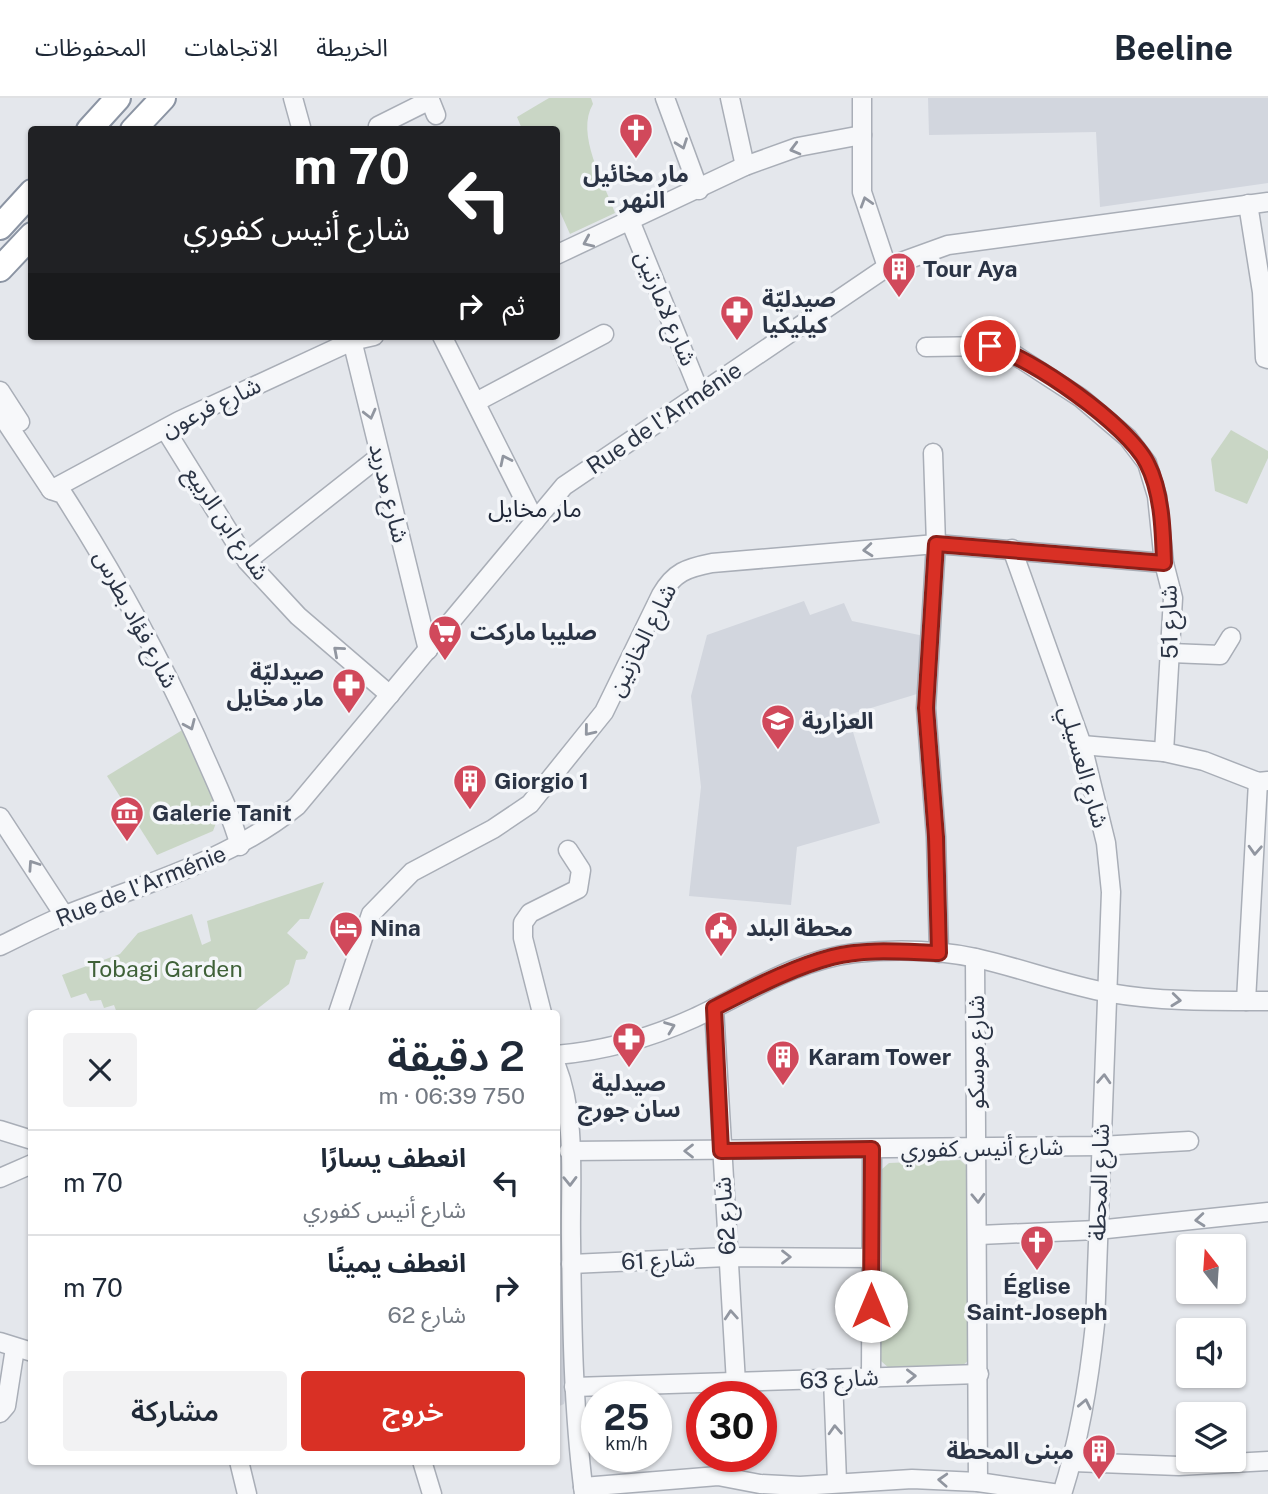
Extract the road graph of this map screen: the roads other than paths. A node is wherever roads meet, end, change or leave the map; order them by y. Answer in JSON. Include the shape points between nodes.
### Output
{"nodes":[{"id":1,"x":118,"y":98,"type":"edge"},
{"id":2,"x":163,"y":98,"type":"edge"},
{"id":3,"x":293,"y":98,"type":"edge"},
{"id":4,"x":665,"y":98,"type":"edge"},
{"id":5,"x":730,"y":98,"type":"edge"},
{"id":6,"x":862,"y":98,"type":"edge"},
{"id":7,"x":434,"y":104,"type":"edge"},
{"id":8,"x":93,"y":126,"type":"edge"},
{"id":9,"x":137,"y":126,"type":"edge"},
{"id":10,"x":301,"y":126,"type":"edge"},
{"id":11,"x":378,"y":126,"type":"edge"},
{"id":12,"x":862,"y":135,"type":"junction"},
{"id":13,"x":745,"y":166,"type":"junction"},
{"id":14,"x":699,"y":190,"type":"junction"},
{"id":15,"x":28,"y":196,"type":"edge"},
{"id":16,"x":1268,"y":202,"type":"edge"},
{"id":17,"x":1248,"y":204,"type":"junction"},
{"id":18,"x":631,"y":223,"type":"junction"},
{"id":19,"x":0,"y":227,"type":"edge"},
{"id":20,"x":28,"y":239,"type":"edge"},
{"id":21,"x":560,"y":254,"type":"edge"},
{"id":22,"x":887,"y":267,"type":"junction"},
{"id":23,"x":0,"y":269,"type":"edge"},
{"id":24,"x":1265,"y":292,"type":"edge"},
{"id":25,"x":604,"y":334,"type":"dead end"},
{"id":26,"x":444,"y":340,"type":"edge"},
{"id":27,"x":352,"y":341,"type":"edge"},
{"id":28,"x":926,"y":348,"type":"dead end"},
{"id":29,"x":1268,"y":359,"type":"edge"},
{"id":30,"x":0,"y":391,"type":"edge"},
{"id":31,"x":701,"y":393,"type":"junction"},
{"id":32,"x":476,"y":402,"type":"junction"},
{"id":33,"x":0,"y":413,"type":"edge"},
{"id":34,"x":167,"y":433,"type":"junction"},
{"id":35,"x":933,"y":453,"type":"dead end"},
{"id":36,"x":380,"y":456,"type":"junction"},
{"id":37,"x":58,"y":489,"type":"junction"},
{"id":38,"x":535,"y":521,"type":"junction"},
{"id":39,"x":936,"y":544,"type":"junction"},
{"id":40,"x":1012,"y":549,"type":"junction"},
{"id":41,"x":247,"y":561,"type":"junction"},
{"id":42,"x":1164,"y":563,"type":"junction"},
{"id":43,"x":1231,"y":637,"type":"dead end"},
{"id":44,"x":428,"y":650,"type":"junction"},
{"id":45,"x":1171,"y":653,"type":"junction"},
{"id":46,"x":390,"y":695,"type":"junction"},
{"id":47,"x":1082,"y":745,"type":"junction"},
{"id":48,"x":1164,"y":752,"type":"junction"},
{"id":49,"x":1263,"y":781,"type":"edge"},
{"id":50,"x":0,"y":817,"type":"edge"},
{"id":51,"x":240,"y":846,"type":"junction"},
{"id":52,"x":568,"y":850,"type":"dead end"},
{"id":53,"x":64,"y":915,"type":"junction"},
{"id":54,"x":0,"y":946,"type":"edge"},
{"id":55,"x":939,"y":953,"type":"junction"},
{"id":56,"x":975,"y":958,"type":"junction"},
{"id":57,"x":1108,"y":993,"type":"junction"},
{"id":58,"x":1246,"y":1001,"type":"junction"},
{"id":59,"x":1268,"y":1002,"type":"edge"},
{"id":60,"x":714,"y":1008,"type":"junction"},
{"id":61,"x":339,"y":1010,"type":"edge"},
{"id":62,"x":541,"y":1010,"type":"edge"},
{"id":63,"x":560,"y":1055,"type":"edge"},
{"id":64,"x":560,"y":1077,"type":"edge"},
{"id":65,"x":0,"y":1130,"type":"edge"},
{"id":66,"x":28,"y":1139,"type":"edge"},
{"id":67,"x":1189,"y":1141,"type":"dead end"},
{"id":68,"x":1100,"y":1146,"type":"junction"},
{"id":69,"x":976,"y":1148,"type":"junction"},
{"id":70,"x":872,"y":1149,"type":"junction"},
{"id":71,"x":569,"y":1151,"type":"junction"},
{"id":72,"x":721,"y":1151,"type":"junction"},
{"id":73,"x":28,"y":1166,"type":"edge"},
{"id":74,"x":0,"y":1178,"type":"edge"},
{"id":75,"x":1268,"y":1212,"type":"edge"},
{"id":76,"x":1097,"y":1230,"type":"junction"},
{"id":77,"x":979,"y":1235,"type":"junction"},
{"id":78,"x":727,"y":1257,"type":"junction"},
{"id":79,"x":871,"y":1258,"type":"junction"},
{"id":80,"x":571,"y":1264,"type":"junction"},
{"id":81,"x":16,"y":1347,"type":"edge"},
{"id":82,"x":979,"y":1374,"type":"junction"},
{"id":83,"x":871,"y":1377,"type":"junction"},
{"id":84,"x":833,"y":1379,"type":"junction"},
{"id":85,"x":736,"y":1381,"type":"edge"},
{"id":86,"x":777,"y":1381,"type":"edge"},
{"id":87,"x":686,"y":1384,"type":"edge"},
{"id":88,"x":573,"y":1387,"type":"junction"},
{"id":89,"x":0,"y":1413,"type":"edge"},
{"id":90,"x":1268,"y":1461,"type":"edge"},
{"id":91,"x":1073,"y":1462,"type":"junction"},
{"id":92,"x":240,"y":1465,"type":"edge"},
{"id":93,"x":423,"y":1465,"type":"edge"},
{"id":94,"x":837,"y":1481,"type":"junction"},
{"id":95,"x":978,"y":1482,"type":"junction"},
{"id":96,"x":913,"y":1486,"type":"edge"},
{"id":97,"x":667,"y":1487,"type":"edge"},
{"id":98,"x":769,"y":1489,"type":"edge"},
{"id":99,"x":583,"y":1491,"type":"edge"},
{"id":100,"x":247,"y":1494,"type":"edge"},
{"id":101,"x":432,"y":1494,"type":"edge"},
{"id":102,"x":1061,"y":1494,"type":"edge"}],
"edges":[{"from":1,"to":8,"type":"highway"},
{"from":2,"to":9,"type":"highway"},
{"from":3,"to":10,"type":"street"},
{"from":4,"to":14,"type":"street","one_way":true},
{"from":5,"to":13,"type":"street"},
{"from":6,"to":12,"type":"street"},
{"from":7,"to":11,"type":"street"},
{"from":12,"to":13,"type":"street","one_way":true,"via":[[798,147]]},
{"from":22,"to":12,"type":"street","one_way":true,"via":[[862,192]]},
{"from":13,"to":14,"type":"street"},
{"from":14,"to":18,"type":"street"},
{"from":15,"to":19,"type":"highway"},
{"from":16,"to":17,"type":"street","name":"Rue de l'Arménie"},
{"from":17,"to":22,"type":"street","name":"Rue de l'Arménie","via":[[948,245]]},
{"from":17,"to":24,"type":"street"},
{"from":18,"to":21,"type":"street","one_way":true},
{"from":18,"to":31,"type":"street","name":"شارع لامارتين"},
{"from":20,"to":23,"type":"highway"},
{"from":22,"to":31,"type":"street","name":"Rue de l'Arménie"},
{"from":24,"to":29,"type":"street"},
{"from":25,"to":32,"type":"street"},
{"from":26,"to":32,"type":"street"},
{"from":27,"to":34,"type":"street","name":"شارع فرعون"},
{"from":27,"to":36,"type":"street","name":"شارع مدريد","one_way":true},
{"from":28,"to":42,"type":"street","name":"شارع 51","via":[[990,346],[1007,350],[1081,398],[1128,438],[1151,473]]},
{"from":30,"to":37,"type":"street","name":"شارع فؤاد بطرس"},
{"from":31,"to":38,"type":"street","name":"Rue de l'Arménie","via":[[564,486]]},
{"from":38,"to":32,"type":"street","one_way":true},
{"from":33,"to":37,"type":"street","name":"شارع فؤاد بطرس"},
{"from":34,"to":37,"type":"street","name":"شارع فرعون"},
{"from":34,"to":41,"type":"street","name":"شارع ابن الربيع"},
{"from":35,"to":39,"type":"street"},
{"from":36,"to":41,"type":"street"},
{"from":36,"to":44,"type":"street","name":"شارع مدريد"},
{"from":37,"to":51,"type":"street","name":"شارع فؤاد بطرس","one_way":true,"via":[[120,583],[162,660],[228,806]]},
{"from":38,"to":44,"type":"street","name":"Rue de l'Arménie"},
{"from":39,"to":40,"type":"street","name":"شارع الخازنين"},
{"from":39,"to":55,"type":"street","via":[[926,708]]},
{"from":39,"to":61,"type":"street","name":"شارع الخازنين","one_way":true,"via":[[712,563],[678,573],[661,595],[604,712],[530,804],[412,872],[371,914]]},
{"from":40,"to":42,"type":"street","name":"شارع الخازنين"},
{"from":40,"to":47,"type":"street","name":"شارع العسيلي"},
{"from":46,"to":41,"type":"street","name":"شارع ابن الربيع","one_way":true,"via":[[298,616]]},
{"from":42,"to":45,"type":"street","name":"شارع 51","via":[[1173,598]]},
{"from":43,"to":45,"type":"street","via":[[1220,655]]},
{"from":44,"to":46,"type":"street","name":"Rue de l'Arménie"},
{"from":45,"to":48,"type":"street","name":"شارع 51"},
{"from":46,"to":51,"type":"street","name":"Rue de l'Arménie","via":[[297,806]]},
{"from":47,"to":48,"type":"street"},
{"from":47,"to":57,"type":"street","name":"شارع العسيلي","via":[[1110,867]]},
{"from":48,"to":49,"type":"street"},
{"from":49,"to":58,"type":"street","one_way":true},
{"from":53,"to":50,"type":"street","one_way":true},
{"from":51,"to":53,"type":"street","name":"Rue de l'Arménie"},
{"from":52,"to":62,"type":"street","via":[[581,870],[578,888],[530,913],[522,929]]},
{"from":53,"to":54,"type":"street","name":"Rue de l'Arménie"},
{"from":55,"to":56,"type":"street"},
{"from":55,"to":60,"type":"street","via":[[834,957],[790,970]]},
{"from":56,"to":57,"type":"street"},
{"from":56,"to":69,"type":"street","name":"شارع موسكو"},
{"from":57,"to":58,"type":"street","one_way":true,"via":[[1184,1002]]},
{"from":68,"to":57,"type":"street","name":"شارع المحطة","one_way":true},
{"from":58,"to":59,"type":"street"},
{"from":63,"to":60,"type":"street","one_way":true,"via":[[636,1040]]},
{"from":60,"to":72,"type":"street","name":"شارع 62"},
{"from":64,"to":71,"type":"street"},
{"from":65,"to":66,"type":"street"},
{"from":67,"to":68,"type":"street","name":"شارع أنيس كفوري"},
{"from":68,"to":69,"type":"street","name":"شارع أنيس كفوري"},
{"from":68,"to":76,"type":"street","name":"شارع المحطة"},
{"from":69,"to":70,"type":"street","name":"شارع أنيس كفوري"},
{"from":69,"to":77,"type":"street","name":"شارع موسكو","one_way":true},
{"from":70,"to":72,"type":"street","name":"شارع أنيس كفوري"},
{"from":70,"to":79,"type":"street"},
{"from":72,"to":71,"type":"street","name":"شارع أنيس كفوري","one_way":true},
{"from":71,"to":80,"type":"street","one_way":true},
{"from":72,"to":78,"type":"street","name":"شارع 62"},
{"from":73,"to":74,"type":"street"},
{"from":75,"to":76,"type":"street","one_way":true},
{"from":76,"to":77,"type":"street"},
{"from":91,"to":76,"type":"street","name":"شارع المحطة","one_way":true,"via":[[1095,1324]]},
{"from":77,"to":82,"type":"street","name":"شارع موسكو"},
{"from":78,"to":79,"type":"street","name":"شارع 61","one_way":true},
{"from":78,"to":80,"type":"street","name":"شارع 61"},
{"from":85,"to":78,"type":"street","name":"شارع 62","one_way":true},
{"from":79,"to":83,"type":"street"},
{"from":80,"to":88,"type":"street"},
{"from":81,"to":89,"type":"street","via":[[6,1406]]},
{"from":83,"to":82,"type":"street","name":"شارع 63","one_way":true},
{"from":82,"to":95,"type":"street","name":"شارع موسكو"},
{"from":83,"to":84,"type":"street","name":"شارع 63"},
{"from":84,"to":86,"type":"street","name":"شارع 63"},
{"from":94,"to":84,"type":"street","one_way":true},
{"from":87,"to":88,"type":"street","name":"شارع 63"},
{"from":88,"to":99,"type":"street"},
{"from":90,"to":91,"type":"street","via":[[1179,1466]]},
{"from":91,"to":102,"type":"street","name":"شارع المحطة"},
{"from":92,"to":100,"type":"street"},
{"from":93,"to":101,"type":"street"},
{"from":94,"to":96,"type":"street"},
{"from":94,"to":98,"type":"street"},
{"from":95,"to":96,"type":"street","one_way":true},
{"from":95,"to":102,"type":"street"},
{"from":97,"to":98,"type":"street","via":[[718,1476]]},
{"from":97,"to":99,"type":"street"}]}
